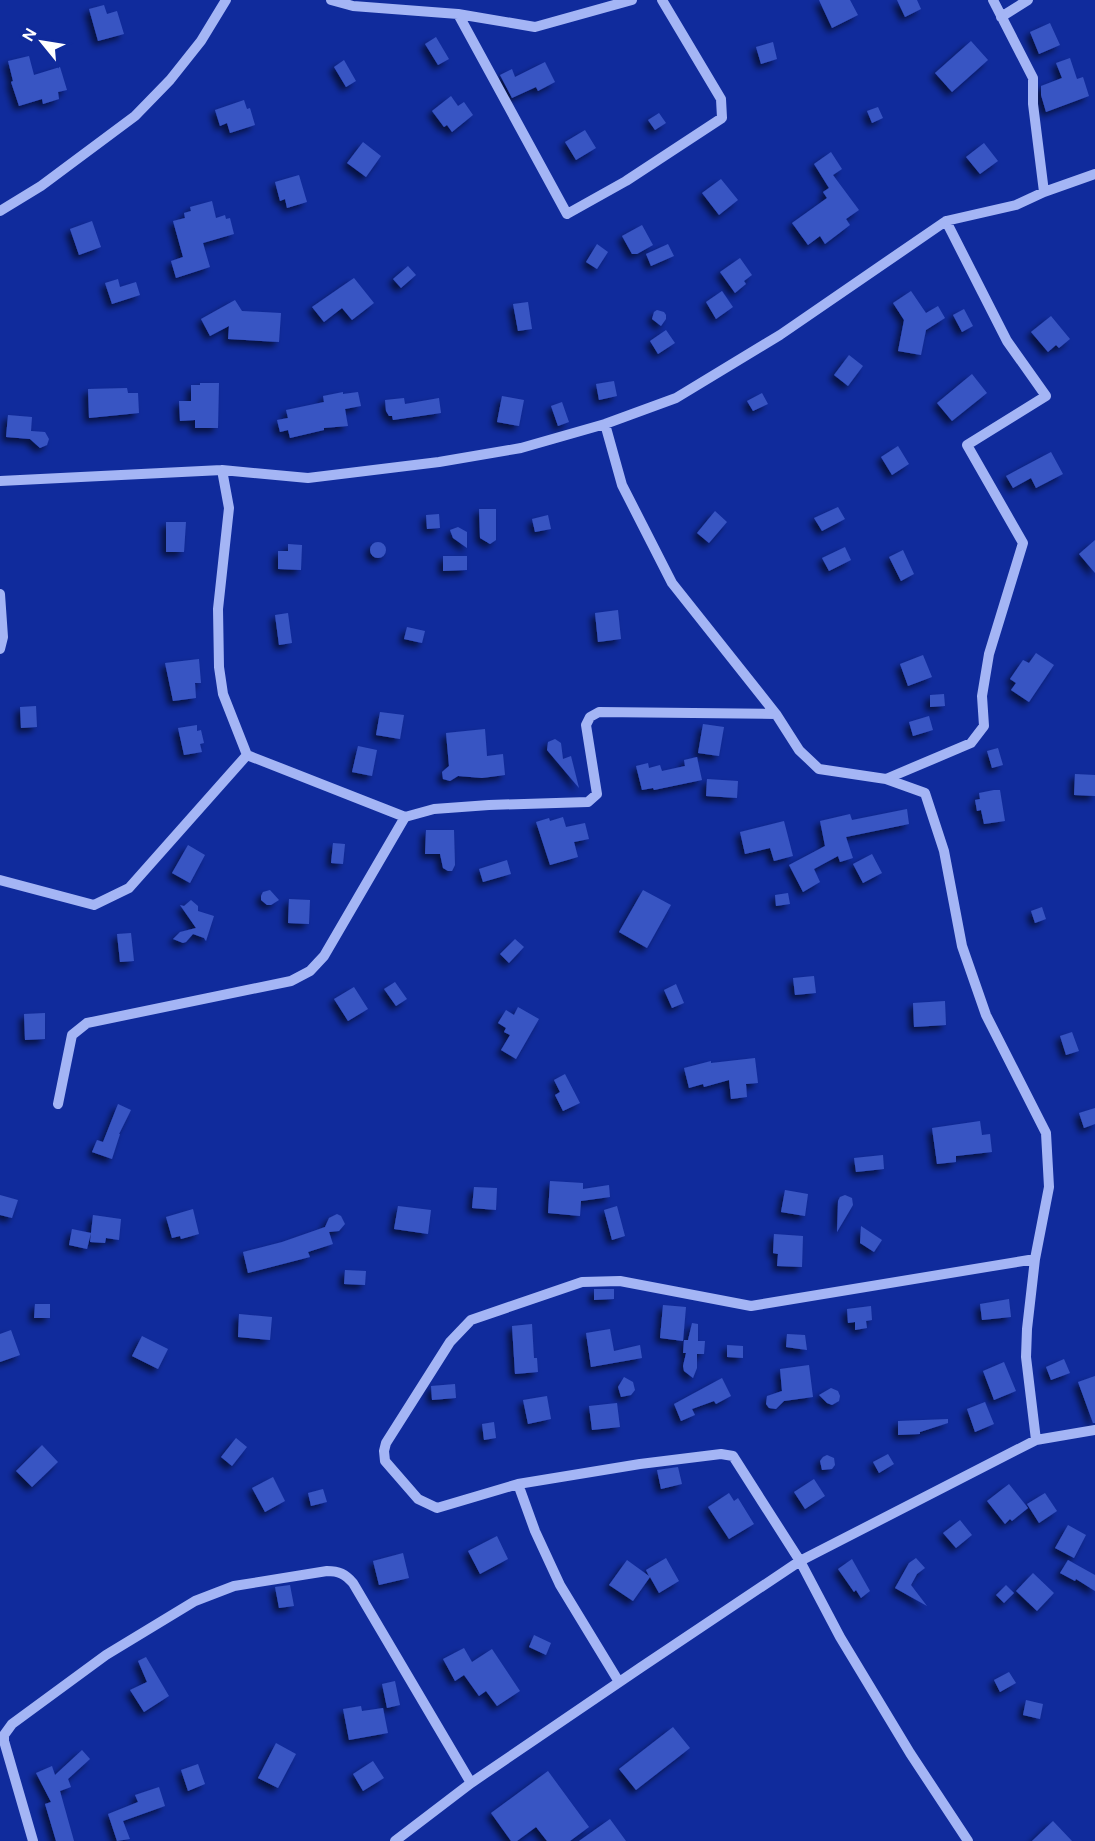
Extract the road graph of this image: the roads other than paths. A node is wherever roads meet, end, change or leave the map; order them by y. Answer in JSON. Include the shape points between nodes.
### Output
{"nodes":[{"id":1,"x":226,"y":0,"type":"edge"},
{"id":2,"x":331,"y":0,"type":"edge"},
{"id":3,"x":632,"y":0,"type":"edge"},
{"id":4,"x":662,"y":0,"type":"edge"},
{"id":5,"x":993,"y":0,"type":"edge"},
{"id":6,"x":1028,"y":0,"type":"edge"},
{"id":7,"x":458,"y":14,"type":"junction"},
{"id":8,"x":1001,"y":17,"type":"junction"},
{"id":9,"x":1095,"y":174,"type":"edge"},
{"id":10,"x":1044,"y":192,"type":"junction"},
{"id":11,"x":0,"y":211,"type":"edge"},
{"id":12,"x":946,"y":221,"type":"junction"},
{"id":13,"x":605,"y":424,"type":"junction"},
{"id":14,"x":222,"y":470,"type":"junction"},
{"id":15,"x":0,"y":481,"type":"edge"},
{"id":16,"x":0,"y":594,"type":"edge"},
{"id":17,"x":0,"y":650,"type":"edge"},
{"id":18,"x":776,"y":714,"type":"junction"},
{"id":19,"x":247,"y":754,"type":"junction"},
{"id":20,"x":886,"y":779,"type":"junction"},
{"id":21,"x":405,"y":817,"type":"junction"},
{"id":22,"x":0,"y":880,"type":"edge"},
{"id":23,"x":58,"y":1104,"type":"dead end"},
{"id":24,"x":1035,"y":1259,"type":"junction"},
{"id":25,"x":1095,"y":1430,"type":"edge"},
{"id":26,"x":1036,"y":1440,"type":"junction"},
{"id":27,"x":518,"y":1484,"type":"junction"},
{"id":28,"x":800,"y":1562,"type":"junction"},
{"id":29,"x":619,"y":1682,"type":"junction"},
{"id":30,"x":471,"y":1784,"type":"junction"},
{"id":31,"x":33,"y":1841,"type":"edge"},
{"id":32,"x":395,"y":1841,"type":"edge"},
{"id":33,"x":968,"y":1841,"type":"edge"}],
"edges":[{"from":1,"to":11,"type":"street","via":[[170,81],[135,116],[41,186]]},
{"from":2,"to":7,"type":"street","via":[[353,6]]},
{"from":3,"to":7,"type":"street","via":[[535,27]]},
{"from":4,"to":7,"type":"street","via":[[721,99],[722,118],[626,181],[567,214]]},
{"from":5,"to":8,"type":"street"},
{"from":6,"to":8,"type":"street"},
{"from":8,"to":10,"type":"street","via":[[1033,78]]},
{"from":9,"to":10,"type":"street"},
{"from":10,"to":12,"type":"street","via":[[1016,205]]},
{"from":12,"to":13,"type":"street","via":[[780,335],[676,398]]},
{"from":12,"to":20,"type":"street","via":[[1007,341],[1046,396],[967,445],[1023,543],[989,654],[982,696],[984,726],[971,743]]},
{"from":13,"to":14,"type":"street","via":[[521,448],[320,477]]},
{"from":13,"to":18,"type":"street","via":[[622,485],[672,584]]},
{"from":14,"to":15,"type":"street"},
{"from":14,"to":19,"type":"street","via":[[229,508],[218,609],[219,667],[224,694]]},
{"from":16,"to":17,"type":"street"},
{"from":18,"to":20,"type":"street","via":[[799,750],[819,769]]},
{"from":18,"to":21,"type":"street","via":[[599,712],[586,725],[597,794],[588,802],[434,809]]},
{"from":19,"to":21,"type":"street"},
{"from":19,"to":22,"type":"street","via":[[129,888],[94,905]]},
{"from":20,"to":24,"type":"street","via":[[925,793],[944,851],[962,946],[986,1015],[1046,1133],[1049,1186]]},
{"from":21,"to":23,"type":"street","via":[[324,956],[310,971],[291,981],[87,1023],[72,1035]]},
{"from":24,"to":26,"type":"street","via":[[1026,1357]]},
{"from":24,"to":27,"type":"street","via":[[751,1306],[620,1281],[582,1282],[471,1320],[450,1342],[386,1443],[385,1461],[418,1499],[437,1508]]},
{"from":25,"to":26,"type":"street"},
{"from":26,"to":28,"type":"street"},
{"from":27,"to":28,"type":"street","via":[[729,1454],[737,1460]]},
{"from":27,"to":29,"type":"street","via":[[560,1586]]},
{"from":28,"to":29,"type":"street"},
{"from":28,"to":33,"type":"street","via":[[846,1647]]},
{"from":29,"to":30,"type":"street"},
{"from":30,"to":31,"type":"street","via":[[353,1583],[338,1571],[327,1571],[234,1586],[195,1601],[106,1655],[12,1724],[4,1741]]},
{"from":30,"to":32,"type":"street"}]}
